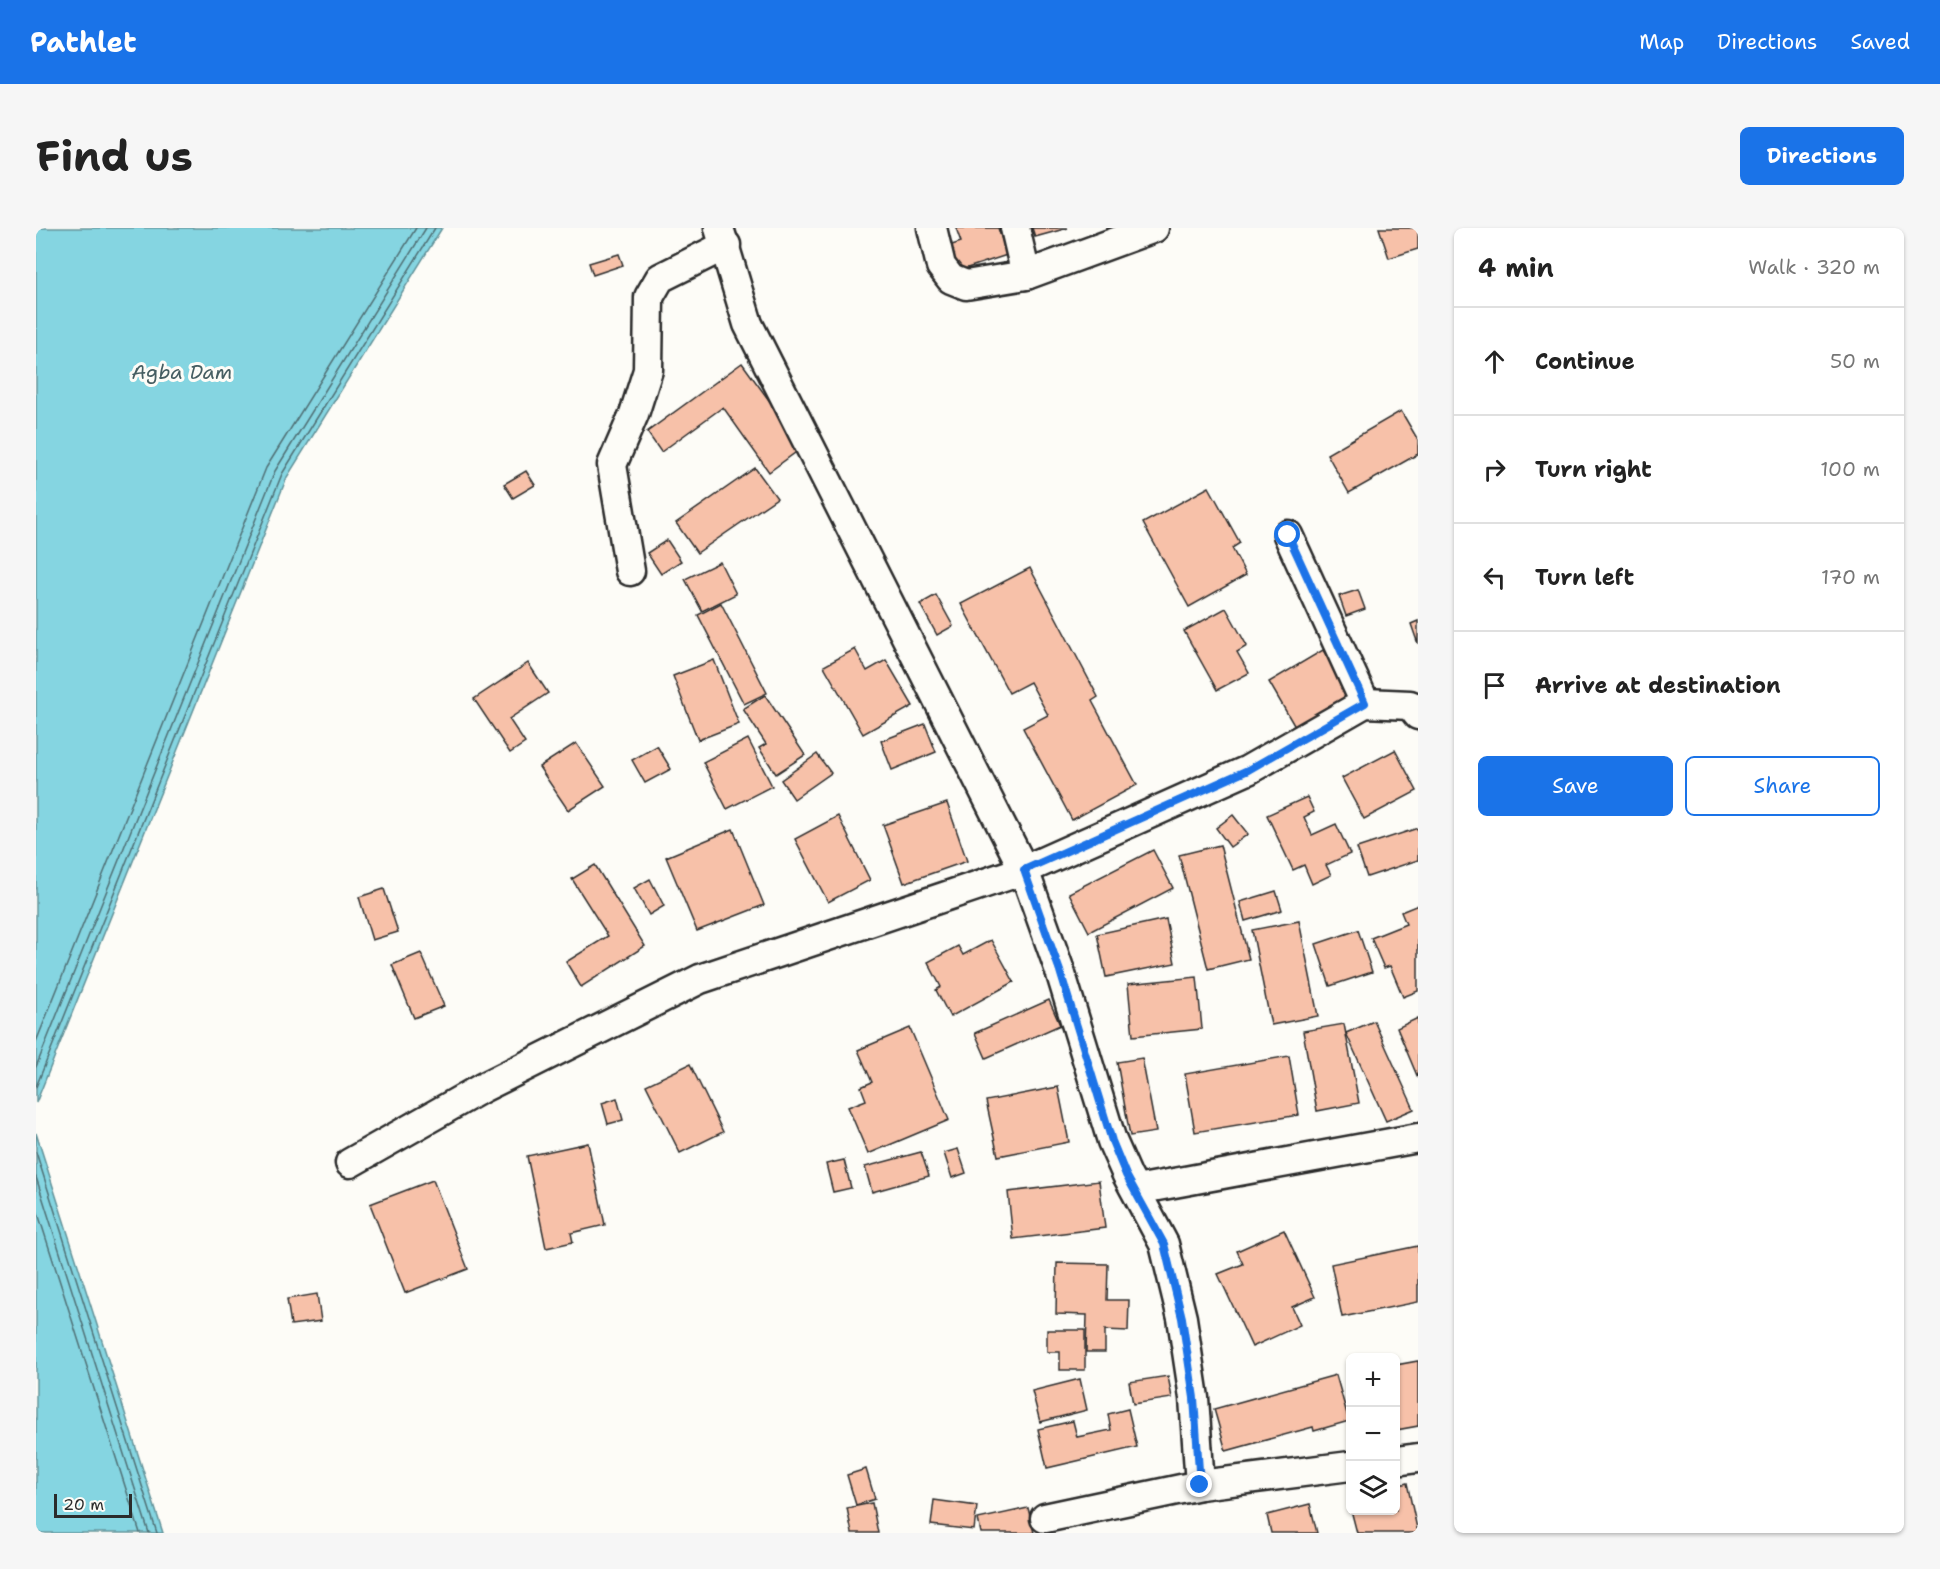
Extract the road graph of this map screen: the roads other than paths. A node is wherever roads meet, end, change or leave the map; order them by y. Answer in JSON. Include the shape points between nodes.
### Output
{"nodes":[{"id":1,"x":932,"y":228,"type":"edge"},
{"id":2,"x":1015,"y":228,"type":"edge"},
{"id":3,"x":1154,"y":228,"type":"edge"},
{"id":4,"x":722,"y":237,"type":"edge"},
{"id":5,"x":1101,"y":237,"type":"edge"},
{"id":6,"x":1026,"y":274,"type":"junction"},
{"id":7,"x":1288,"y":535,"type":"dead end"},
{"id":8,"x":630,"y":572,"type":"dead end"},
{"id":9,"x":1365,"y":703,"type":"junction"},
{"id":10,"x":1418,"y":715,"type":"edge"},
{"id":11,"x":1024,"y":870,"type":"junction"},
{"id":12,"x":1418,"y":1138,"type":"edge"},
{"id":13,"x":350,"y":1163,"type":"dead end"},
{"id":14,"x":1136,"y":1190,"type":"junction"},
{"id":15,"x":1418,"y":1458,"type":"edge"},
{"id":16,"x":1400,"y":1460,"type":"edge"},
{"id":17,"x":1346,"y":1467,"type":"edge"},
{"id":18,"x":1200,"y":1485,"type":"junction"},
{"id":19,"x":1045,"y":1518,"type":"dead end"}],
"edges":[{"from":1,"to":6,"type":"street","via":[[941,266],[951,279],[966,285]]},
{"from":2,"to":6,"type":"street"},
{"from":3,"to":5,"type":"street"},
{"from":4,"to":8,"type":"street","via":[[660,278],[648,297],[648,370],[612,465]]},
{"from":4,"to":11,"type":"street","via":[[748,324]]},
{"from":5,"to":6,"type":"street"},
{"from":7,"to":9,"type":"street"},
{"from":9,"to":10,"type":"street","via":[[1410,705]]},
{"from":9,"to":11,"type":"street","via":[[1248,770]]},
{"from":11,"to":13,"type":"street","via":[[700,979],[482,1088]]},
{"from":11,"to":14,"type":"street","via":[[1060,971],[1112,1141]]},
{"from":12,"to":14,"type":"street"},
{"from":14,"to":18,"type":"street","via":[[1164,1244],[1182,1318],[1194,1398]]},
{"from":15,"to":16,"type":"street"},
{"from":17,"to":18,"type":"street"},
{"from":18,"to":19,"type":"street"}]}
